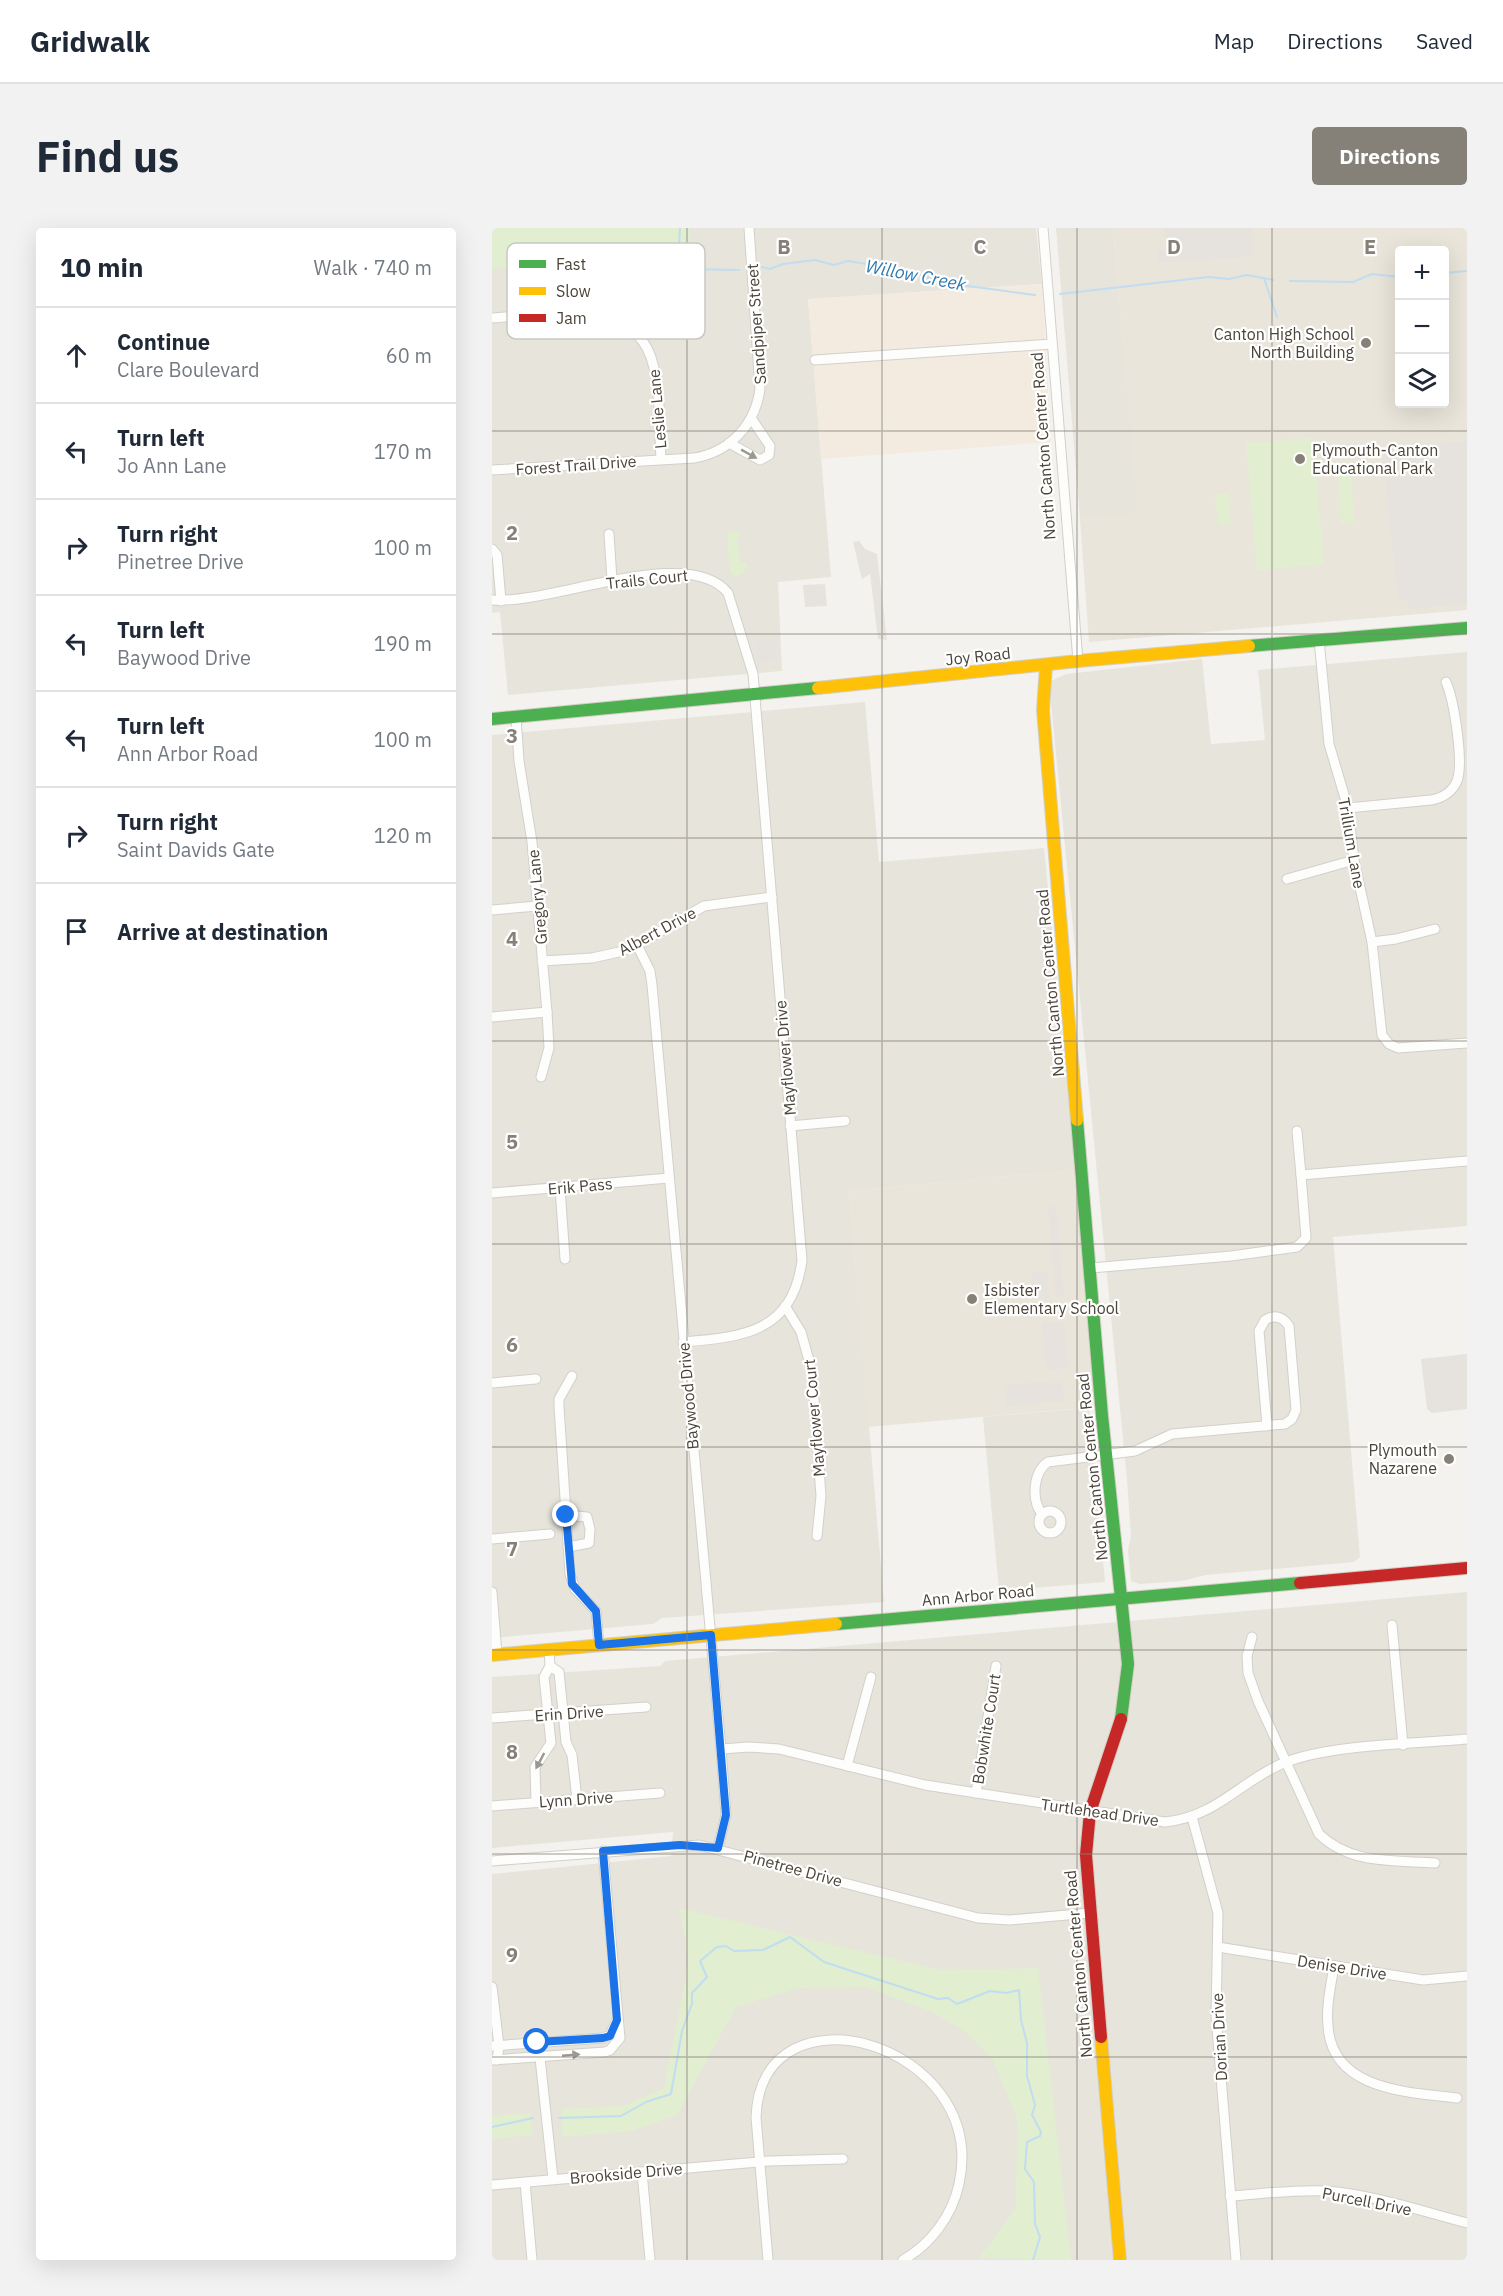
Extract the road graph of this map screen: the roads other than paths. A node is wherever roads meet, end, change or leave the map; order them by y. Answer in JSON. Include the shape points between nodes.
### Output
{"nodes":[{"id":1,"x":749,"y":228,"type":"edge"},
{"id":2,"x":1043,"y":228,"type":"edge"},
{"id":3,"x":507,"y":317,"type":"edge"},
{"id":4,"x":492,"y":318,"type":"edge"},
{"id":5,"x":640,"y":339,"type":"edge"},
{"id":6,"x":1052,"y":344,"type":"junction"},
{"id":7,"x":815,"y":360,"type":"dead end"},
{"id":8,"x":751,"y":418,"type":"junction"},
{"id":9,"x":741,"y":433,"type":"joint"},
{"id":10,"x":729,"y":443,"type":"junction"},
{"id":11,"x":661,"y":459,"type":"junction"},
{"id":12,"x":492,"y":470,"type":"edge"},
{"id":13,"x":609,"y":534,"type":"dead end"},
{"id":14,"x":492,"y":549,"type":"edge"},
{"id":15,"x":612,"y":580,"type":"junction"},
{"id":16,"x":496,"y":601,"type":"edge"},
{"id":17,"x":1467,"y":628,"type":"edge"},
{"id":18,"x":1319,"y":640,"type":"junction"},
{"id":19,"x":1078,"y":661,"type":"junction"},
{"id":20,"x":1046,"y":666,"type":"junction"},
{"id":21,"x":1446,"y":682,"type":"dead end"},
{"id":22,"x":754,"y":694,"type":"junction"},
{"id":23,"x":516,"y":717,"type":"junction"},
{"id":24,"x":492,"y":719,"type":"edge"},
{"id":25,"x":1347,"y":808,"type":"junction"},
{"id":26,"x":1354,"y":860,"type":"junction"},
{"id":27,"x":1287,"y":879,"type":"dead end"},
{"id":28,"x":772,"y":897,"type":"junction"},
{"id":29,"x":537,"y":906,"type":"junction"},
{"id":30,"x":492,"y":910,"type":"edge"},
{"id":31,"x":1435,"y":929,"type":"dead end"},
{"id":32,"x":1372,"y":942,"type":"junction"},
{"id":33,"x":637,"y":945,"type":"junction"},
{"id":34,"x":542,"y":961,"type":"junction"},
{"id":35,"x":547,"y":1012,"type":"junction"},
{"id":36,"x":492,"y":1017,"type":"edge"},
{"id":37,"x":1467,"y":1043,"type":"edge"},
{"id":38,"x":541,"y":1077,"type":"dead end"},
{"id":39,"x":845,"y":1121,"type":"dead end"},
{"id":40,"x":790,"y":1126,"type":"junction"},
{"id":41,"x":1297,"y":1131,"type":"dead end"},
{"id":42,"x":1467,"y":1161,"type":"edge"},
{"id":43,"x":1301,"y":1176,"type":"junction"},
{"id":44,"x":669,"y":1178,"type":"junction"},
{"id":45,"x":560,"y":1188,"type":"junction"},
{"id":46,"x":492,"y":1193,"type":"edge"},
{"id":47,"x":565,"y":1259,"type":"dead end"},
{"id":48,"x":1091,"y":1268,"type":"junction"},
{"id":49,"x":785,"y":1306,"type":"junction"},
{"id":50,"x":683,"y":1342,"type":"junction"},
{"id":51,"x":572,"y":1376,"type":"dead end"},
{"id":52,"x":536,"y":1379,"type":"dead end"},
{"id":53,"x":492,"y":1383,"type":"edge"},
{"id":54,"x":1267,"y":1426,"type":"junction"},
{"id":55,"x":1106,"y":1456,"type":"junction"},
{"id":56,"x":1042,"y":1514,"type":"dead end"},
{"id":57,"x":566,"y":1515,"type":"junction"},
{"id":58,"x":550,"y":1534,"type":"dead end"},
{"id":59,"x":817,"y":1536,"type":"dead end"},
{"id":60,"x":492,"y":1539,"type":"edge"},
{"id":61,"x":568,"y":1546,"type":"junction"},
{"id":62,"x":1467,"y":1568,"type":"edge"},
{"id":63,"x":492,"y":1592,"type":"edge"},
{"id":64,"x":1122,"y":1599,"type":"junction"},
{"id":65,"x":1392,"y":1625,"type":"dead end"},
{"id":66,"x":711,"y":1635,"type":"junction"},
{"id":67,"x":1252,"y":1637,"type":"dead end"},
{"id":68,"x":599,"y":1645,"type":"junction"},
{"id":69,"x":549,"y":1650,"type":"junction"},
{"id":70,"x":495,"y":1654,"type":"edge"},
{"id":71,"x":550,"y":1666,"type":"junction"},
{"id":72,"x":996,"y":1666,"type":"dead end"},
{"id":73,"x":871,"y":1677,"type":"dead end"},
{"id":74,"x":646,"y":1707,"type":"dead end"},
{"id":75,"x":563,"y":1713,"type":"junction"},
{"id":76,"x":549,"y":1714,"type":"junction"},
{"id":77,"x":492,"y":1718,"type":"edge"},
{"id":78,"x":1467,"y":1739,"type":"edge"},
{"id":79,"x":566,"y":1742,"type":"junction"},
{"id":80,"x":551,"y":1743,"type":"junction"},
{"id":81,"x":1403,"y":1745,"type":"junction"},
{"id":82,"x":721,"y":1749,"type":"junction"},
{"id":83,"x":1285,"y":1763,"type":"junction"},
{"id":84,"x":848,"y":1766,"type":"junction"},
{"id":85,"x":660,"y":1793,"type":"dead end"},
{"id":86,"x":976,"y":1793,"type":"junction"},
{"id":87,"x":577,"y":1800,"type":"junction"},
{"id":88,"x":536,"y":1802,"type":"junction"},
{"id":89,"x":492,"y":1806,"type":"edge"},
{"id":90,"x":1090,"y":1812,"type":"junction"},
{"id":91,"x":1192,"y":1817,"type":"junction"},
{"id":92,"x":718,"y":1848,"type":"junction"},
{"id":93,"x":603,"y":1851,"type":"junction"},
{"id":94,"x":492,"y":1861,"type":"edge"},
{"id":95,"x":1435,"y":1863,"type":"dead end"},
{"id":96,"x":1090,"y":1913,"type":"junction"},
{"id":97,"x":1218,"y":1947,"type":"junction"},
{"id":98,"x":1334,"y":1965,"type":"junction"},
{"id":99,"x":1467,"y":1976,"type":"edge"},
{"id":100,"x":492,"y":1987,"type":"edge"},
{"id":101,"x":617,"y":2020,"type":"junction"},
{"id":102,"x":495,"y":2046,"type":"edge"},
{"id":103,"x":540,"y":2058,"type":"junction"},
{"id":104,"x":494,"y":2060,"type":"edge"},
{"id":105,"x":1457,"y":2098,"type":"dead end"},
{"id":106,"x":843,"y":2159,"type":"dead end"},
{"id":107,"x":759,"y":2162,"type":"junction"},
{"id":108,"x":642,"y":2172,"type":"junction"},
{"id":109,"x":553,"y":2180,"type":"junction"},
{"id":110,"x":525,"y":2182,"type":"junction"},
{"id":111,"x":492,"y":2185,"type":"edge"},
{"id":112,"x":1230,"y":2196,"type":"junction"},
{"id":113,"x":1467,"y":2223,"type":"edge"},
{"id":114,"x":532,"y":2260,"type":"edge"},
{"id":115,"x":650,"y":2260,"type":"edge"},
{"id":116,"x":768,"y":2260,"type":"edge"},
{"id":117,"x":903,"y":2260,"type":"edge"},
{"id":118,"x":1120,"y":2260,"type":"edge"},
{"id":119,"x":1236,"y":2260,"type":"edge"}],
"edges":[{"from":1,"to":8,"type":"street","name":"Sandpiper Street","via":[[761,378]]},
{"from":2,"to":6,"type":"street","name":"North Canton Center Road"},
{"from":3,"to":4,"type":"street","name":"Leslie Lane"},
{"from":5,"to":11,"type":"street","name":"Leslie Lane","via":[[654,367]]},
{"from":6,"to":7,"type":"street"},
{"from":6,"to":19,"type":"street","name":"North Canton Center Road"},
{"from":8,"to":9,"type":"street","name":"Sandpiper Street"},
{"from":10,"to":8,"type":"street","one_way":true,"via":[[760,460],[769,455],[770,446]]},
{"from":9,"to":10,"type":"street","name":"Forest Trail Drive"},
{"from":10,"to":11,"type":"street","name":"Forest Trail Drive","via":[[699,457]]},
{"from":11,"to":12,"type":"street","name":"Forest Trail Drive"},
{"from":13,"to":15,"type":"street"},
{"from":14,"to":16,"type":"street","via":[[497,555]]},
{"from":15,"to":16,"type":"street","name":"Trails Court","via":[[535,599]]},
{"from":15,"to":22,"type":"street","name":"Trails Court","via":[[693,574],[722,585],[736,611],[753,674]]},
{"from":17,"to":18,"type":"street","name":"Joy Road"},
{"from":18,"to":19,"type":"street","name":"Joy Road"},
{"from":18,"to":25,"type":"street","name":"Trillium Lane","via":[[1329,744]]},
{"from":19,"to":20,"type":"street","name":"Joy Road"},
{"from":20,"to":22,"type":"street","name":"Joy Road"},
{"from":20,"to":48,"type":"street","name":"North Canton Center Road","via":[[1043,710],[1047,765]]},
{"from":21,"to":25,"type":"street","via":[[1453,699],[1459,771],[1452,789],[1431,800]]},
{"from":22,"to":23,"type":"street","name":"Joy Road"},
{"from":22,"to":28,"type":"street","name":"Mayflower Drive"},
{"from":23,"to":24,"type":"street","name":"Joy Road"},
{"from":23,"to":29,"type":"street","name":"Gregory Lane"},
{"from":25,"to":26,"type":"street","name":"Trillium Lane"},
{"from":26,"to":27,"type":"street"},
{"from":26,"to":32,"type":"street","name":"Trillium Lane"},
{"from":28,"to":33,"type":"street","name":"Albert Drive","via":[[704,906]]},
{"from":28,"to":40,"type":"street","name":"Mayflower Drive"},
{"from":29,"to":30,"type":"street"},
{"from":29,"to":34,"type":"street","name":"Gregory Lane"},
{"from":31,"to":32,"type":"street"},
{"from":32,"to":37,"type":"street","name":"Trillium Lane","via":[[1381,1032],[1389,1044],[1403,1048]]},
{"from":33,"to":34,"type":"street","name":"Albert Drive","via":[[607,956]]},
{"from":33,"to":44,"type":"street","name":"Baywood Drive","via":[[650,971],[652,985]]},
{"from":34,"to":35,"type":"street","name":"Gregory Lane"},
{"from":35,"to":36,"type":"street"},
{"from":35,"to":38,"type":"street","name":"Gregory Lane","via":[[549,1048]]},
{"from":39,"to":40,"type":"street"},
{"from":40,"to":49,"type":"street","name":"Mayflower Drive","via":[[801,1260],[797,1284]]},
{"from":41,"to":43,"type":"street"},
{"from":42,"to":43,"type":"street"},
{"from":43,"to":48,"type":"street","via":[[1306,1238],[1300,1245],[1231,1256]]},
{"from":44,"to":45,"type":"street","name":"Erik Pass"},
{"from":44,"to":50,"type":"street","name":"Baywood Drive"},
{"from":45,"to":46,"type":"street","name":"Erik Pass"},
{"from":45,"to":47,"type":"street"},
{"from":48,"to":55,"type":"street","name":"North Canton Center Road"},
{"from":49,"to":50,"type":"street","name":"Mayflower Drive","via":[[769,1323],[748,1334]]},
{"from":49,"to":59,"type":"street","name":"Mayflower Court","via":[[801,1332],[812,1371],[821,1496]]},
{"from":50,"to":66,"type":"street","name":"Baywood Drive"},
{"from":51,"to":57,"type":"street","via":[[560,1399]]},
{"from":52,"to":53,"type":"street"},
{"from":54,"to":54,"type":"street","via":[[1288,1423],[1295,1413],[1289,1326],[1276,1317],[1264,1320],[1259,1331]]},
{"from":54,"to":55,"type":"street","via":[[1172,1434],[1135,1451]]},
{"from":55,"to":56,"type":"street","via":[[1044,1465],[1036,1491],[1037,1507]]},
{"from":55,"to":64,"type":"street","name":"North Canton Center Road"},
{"from":57,"to":61,"type":"street"},
{"from":57,"to":61,"type":"street","via":[[587,1517],[590,1529],[589,1543]]},
{"from":58,"to":60,"type":"street"},
{"from":61,"to":68,"type":"street","via":[[572,1584],[596,1611]]},
{"from":62,"to":64,"type":"street","name":"Ann Arbor Road"},
{"from":63,"to":70,"type":"street"},
{"from":64,"to":66,"type":"street","name":"Ann Arbor Road"},
{"from":64,"to":90,"type":"street","name":"North Canton Center Road","via":[[1128,1664],[1126,1698]]},
{"from":65,"to":81,"type":"street"},
{"from":66,"to":68,"type":"street","name":"Ann Arbor Road"},
{"from":66,"to":82,"type":"street","name":"Baywood Drive"},
{"from":67,"to":83,"type":"street","via":[[1248,1673]]},
{"from":68,"to":69,"type":"street","name":"Ann Arbor Road"},
{"from":69,"to":70,"type":"street","name":"Ann Arbor Road"},
{"from":69,"to":71,"type":"street"},
{"from":71,"to":75,"type":"street","via":[[559,1672]]},
{"from":71,"to":76,"type":"street","via":[[544,1677]]},
{"from":72,"to":86,"type":"street","name":"Bobwhite Court"},
{"from":73,"to":84,"type":"street"},
{"from":74,"to":75,"type":"street","name":"Erin Drive"},
{"from":75,"to":76,"type":"street","name":"Erin Drive"},
{"from":75,"to":79,"type":"street"},
{"from":76,"to":77,"type":"street","name":"Erin Drive"},
{"from":76,"to":80,"type":"street"},
{"from":78,"to":81,"type":"street","name":"Turtlehead Drive"},
{"from":79,"to":80,"type":"street"},
{"from":79,"to":87,"type":"street","via":[[572,1755]]},
{"from":80,"to":88,"type":"street","one_way":true,"via":[[536,1767]]},
{"from":81,"to":83,"type":"street","name":"Turtlehead Drive","via":[[1331,1752]]},
{"from":82,"to":84,"type":"street","name":"Turtlehead Drive","via":[[779,1749]]},
{"from":82,"to":92,"type":"street","name":"Baywood Drive","via":[[726,1815]]},
{"from":83,"to":91,"type":"street","name":"Turtlehead Drive","via":[[1215,1808]]},
{"from":83,"to":95,"type":"street","via":[[1312,1823],[1334,1847],[1365,1858]]},
{"from":84,"to":86,"type":"street","name":"Turtlehead Drive","via":[[890,1778]]},
{"from":85,"to":87,"type":"street","name":"Lynn Drive"},
{"from":86,"to":90,"type":"street","name":"Turtlehead Drive"},
{"from":87,"to":88,"type":"street","name":"Lynn Drive"},
{"from":88,"to":89,"type":"street","name":"Lynn Drive"},
{"from":90,"to":91,"type":"street","name":"Turtlehead Drive","via":[[1157,1822]]},
{"from":90,"to":96,"type":"street","name":"North Canton Center Road","via":[[1086,1854]]},
{"from":91,"to":97,"type":"street","name":"Dorian Drive","via":[[1216,1900]]},
{"from":92,"to":93,"type":"street","name":"Pinetree Drive","via":[[680,1845]]},
{"from":92,"to":96,"type":"street","name":"Pinetree Drive","via":[[978,1918],[1009,1920]]},
{"from":93,"to":94,"type":"street","name":"Pinetree Drive"},
{"from":93,"to":101,"type":"street"},
{"from":96,"to":118,"type":"street","name":"North Canton Center Road"},
{"from":97,"to":98,"type":"street","name":"Denise Drive"},
{"from":97,"to":112,"type":"street","name":"Dorian Drive","via":[[1215,2016]]},
{"from":98,"to":99,"type":"street","name":"Denise Drive","via":[[1423,1980]]},
{"from":98,"to":105,"type":"street","via":[[1328,2005],[1329,2034],[1348,2069],[1387,2088]]},
{"from":100,"to":102,"type":"street"},
{"from":101,"to":102,"type":"street","via":[[610,2036],[603,2038]]},
{"from":103,"to":101,"type":"street","one_way":true,"via":[[610,2050],[620,2038]]},
{"from":102,"to":104,"type":"street"},
{"from":103,"to":104,"type":"street"},
{"from":103,"to":109,"type":"street"},
{"from":106,"to":107,"type":"street","name":"Brookside Drive"},
{"from":107,"to":108,"type":"street","name":"Brookside Drive"},
{"from":107,"to":116,"type":"street"},
{"from":107,"to":117,"type":"street","via":[[758,2094],[768,2070],[784,2054],[805,2043],[828,2040],[871,2046],[902,2058],[926,2075],[944,2098],[956,2122],[961,2151],[960,2178],[951,2206],[921,2254]]},
{"from":108,"to":109,"type":"street","name":"Brookside Drive"},
{"from":108,"to":115,"type":"street"},
{"from":109,"to":110,"type":"street","name":"Brookside Drive"},
{"from":110,"to":111,"type":"street","name":"Brookside Drive"},
{"from":110,"to":114,"type":"street"},
{"from":112,"to":113,"type":"street","name":"Purcell Drive","via":[[1329,2191]]},
{"from":112,"to":119,"type":"street","name":"Dorian Drive"}]}
